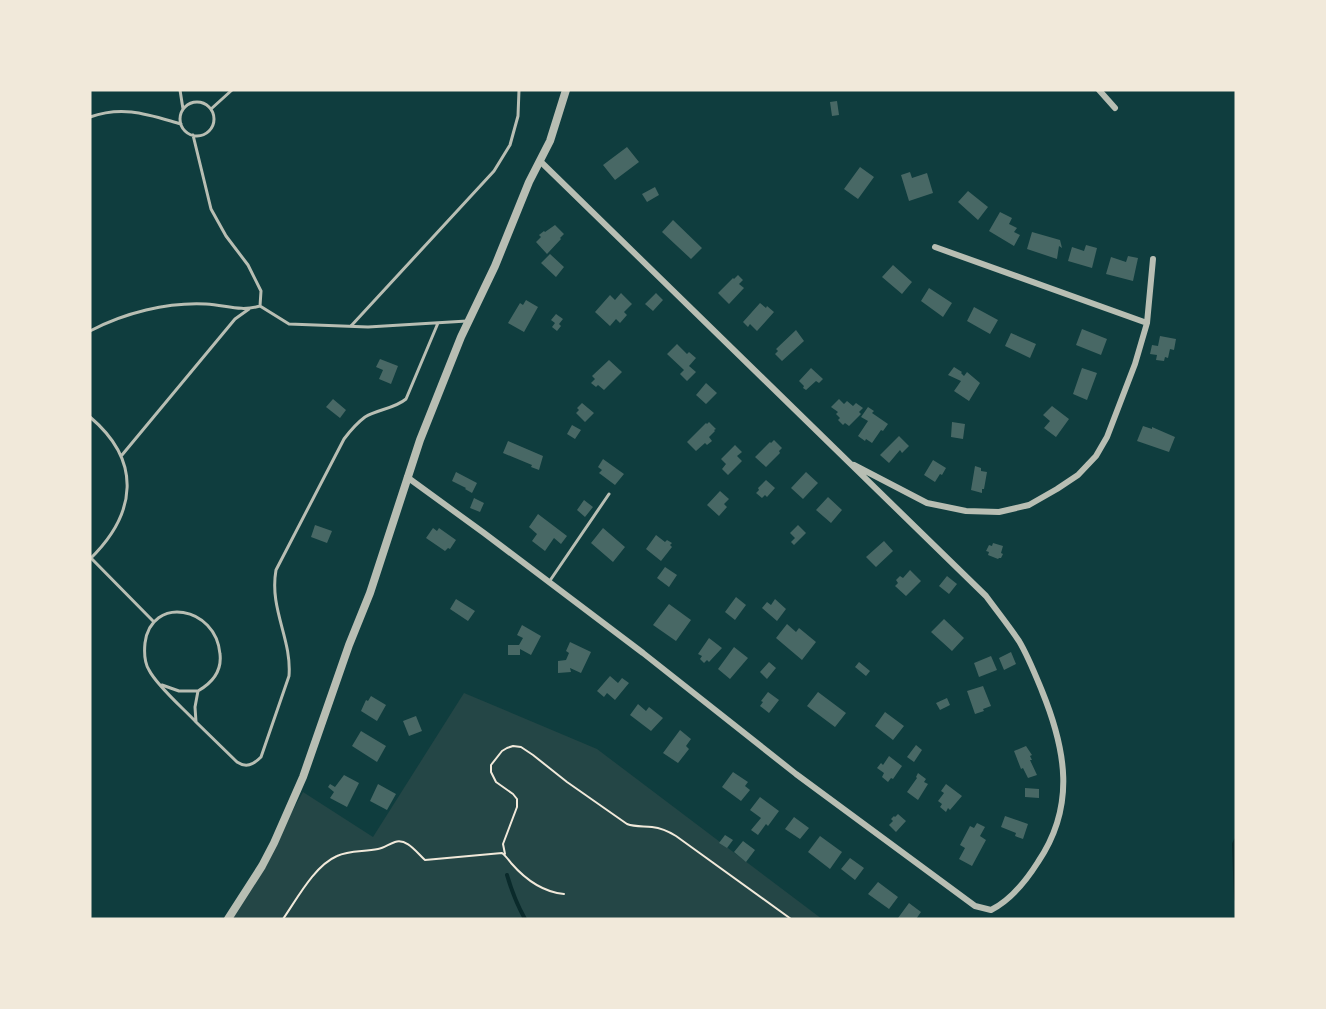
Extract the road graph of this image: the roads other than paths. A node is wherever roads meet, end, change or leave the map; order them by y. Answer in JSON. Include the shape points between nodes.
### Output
{"nodes":[{"id":1,"x":180,"y":90,"type":"edge"},
{"id":2,"x":232,"y":90,"type":"edge"},
{"id":3,"x":519,"y":90,"type":"edge"},
{"id":4,"x":566,"y":90,"type":"edge"},
{"id":5,"x":1099,"y":90,"type":"edge"},
{"id":6,"x":1115,"y":108,"type":"dead end"},
{"id":7,"x":211,"y":109,"type":"junction"},
{"id":8,"x":183,"y":110,"type":"junction"},
{"id":9,"x":90,"y":117,"type":"edge"},
{"id":10,"x":181,"y":124,"type":"junction"},
{"id":11,"x":193,"y":135,"type":"junction"},
{"id":12,"x":540,"y":161,"type":"junction"},
{"id":13,"x":935,"y":247,"type":"dead end"},
{"id":14,"x":1153,"y":259,"type":"dead end"},
{"id":15,"x":260,"y":306,"type":"junction"},
{"id":16,"x":249,"y":309,"type":"junction"},
{"id":17,"x":468,"y":321,"type":"junction"},
{"id":18,"x":438,"y":323,"type":"junction"},
{"id":19,"x":1147,"y":323,"type":"junction"},
{"id":20,"x":351,"y":326,"type":"junction"},
{"id":21,"x":90,"y":331,"type":"edge"},
{"id":22,"x":90,"y":417,"type":"edge"},
{"id":23,"x":122,"y":455,"type":"junction"},
{"id":24,"x":848,"y":462,"type":"junction"},
{"id":25,"x":407,"y":477,"type":"junction"},
{"id":26,"x":609,"y":494,"type":"dead end"},
{"id":27,"x":90,"y":558,"type":"edge"},
{"id":28,"x":549,"y":582,"type":"junction"},
{"id":29,"x":154,"y":622,"type":"junction"},
{"id":30,"x":160,"y":684,"type":"junction"},
{"id":31,"x":198,"y":691,"type":"junction"},
{"id":32,"x":196,"y":722,"type":"junction"},
{"id":33,"x":228,"y":919,"type":"edge"}],
"edges":[{"from":1,"to":8,"type":"lane"},
{"from":2,"to":7,"type":"lane"},
{"from":3,"to":20,"type":"lane","via":[[518,116],[510,146],[494,171]]},
{"from":4,"to":12,"type":"street"},
{"from":5,"to":6,"type":"street"},
{"from":7,"to":8,"type":"lane","via":[[197,102]]},
{"from":7,"to":11,"type":"lane","via":[[212,129],[203,135]]},
{"from":8,"to":10,"type":"lane"},
{"from":9,"to":10,"type":"lane","via":[[117,110]]},
{"from":10,"to":11,"type":"lane"},
{"from":11,"to":15,"type":"lane","via":[[211,209],[248,265],[261,291]]},
{"from":12,"to":17,"type":"street"},
{"from":12,"to":24,"type":"street"},
{"from":13,"to":19,"type":"street"},
{"from":14,"to":19,"type":"street"},
{"from":15,"to":16,"type":"lane"},
{"from":15,"to":20,"type":"lane","via":[[290,324]]},
{"from":16,"to":21,"type":"lane","via":[[183,304],[134,314]]},
{"from":16,"to":23,"type":"lane","via":[[235,319]]},
{"from":17,"to":18,"type":"lane"},
{"from":17,"to":25,"type":"street"},
{"from":18,"to":20,"type":"lane"},
{"from":18,"to":32,"type":"lane","via":[[406,399],[367,416],[344,439],[276,570],[274,592],[290,665],[261,758],[243,766]]},
{"from":19,"to":24,"type":"street","via":[[1107,437],[1096,456],[1078,475],[1029,505],[999,512],[966,511],[927,503]]},
{"from":22,"to":23,"type":"lane"},
{"from":23,"to":27,"type":"lane","via":[[127,485],[121,517],[103,546]]},
{"from":24,"to":28,"type":"street","via":[[986,596],[1020,642],[1049,709],[1064,774],[1057,826],[1029,876],[1004,903],[991,910],[975,906],[796,774]]},
{"from":25,"to":28,"type":"street"},
{"from":25,"to":33,"type":"street","via":[[370,593],[303,777],[262,866]]},
{"from":26,"to":28,"type":"lane"},
{"from":27,"to":29,"type":"lane"},
{"from":29,"to":30,"type":"lane","via":[[147,633],[144,658]]},
{"from":29,"to":31,"type":"lane","via":[[166,615],[191,614],[208,624],[214,633],[220,666],[214,678]]},
{"from":30,"to":31,"type":"lane","via":[[179,691]]},
{"from":30,"to":32,"type":"lane"},
{"from":31,"to":32,"type":"lane"}]}
